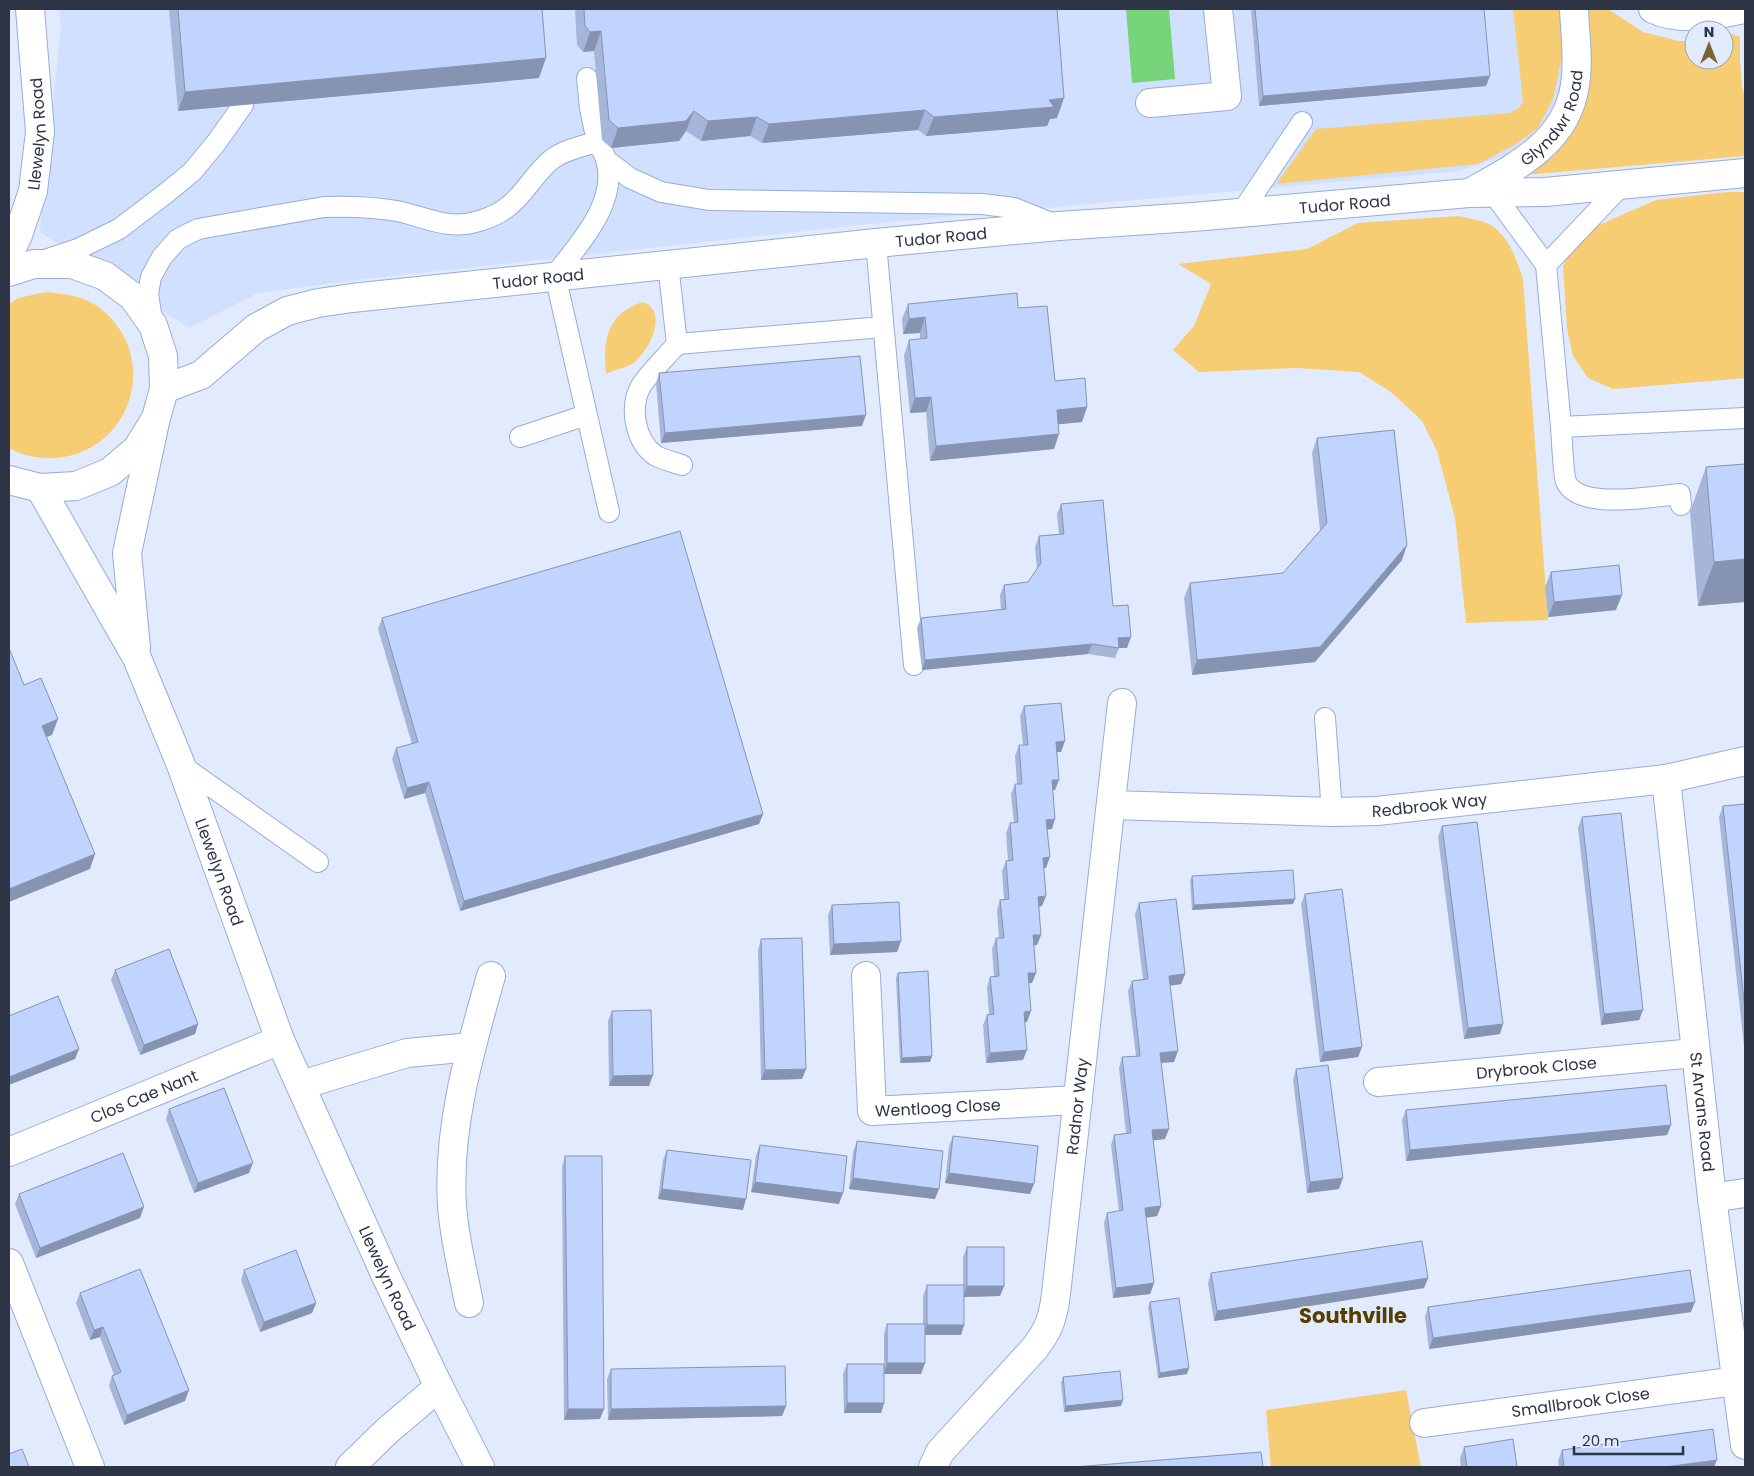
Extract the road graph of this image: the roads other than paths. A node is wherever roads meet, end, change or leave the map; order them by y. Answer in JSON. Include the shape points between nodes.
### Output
{"nodes":[{"id":1,"x":30,"y":9,"type":"edge"},
{"id":2,"x":36,"y":9,"type":"edge"},
{"id":3,"x":1218,"y":9,"type":"edge"},
{"id":4,"x":1233,"y":9,"type":"edge"},
{"id":5,"x":1574,"y":9,"type":"edge"},
{"id":6,"x":1653,"y":9,"type":"edge"},
{"id":7,"x":1744,"y":9,"type":"edge"},
{"id":8,"x":34,"y":54,"type":"junction"},
{"id":9,"x":587,"y":78,"type":"dead end"},
{"id":10,"x":1150,"y":103,"type":"dead end"},
{"id":11,"x":243,"y":105,"type":"edge"},
{"id":12,"x":1242,"y":105,"type":"dead end"},
{"id":13,"x":1302,"y":122,"type":"dead end"},
{"id":14,"x":597,"y":142,"type":"junction"},
{"id":15,"x":606,"y":160,"type":"junction"},
{"id":16,"x":1745,"y":174,"type":"edge"},
{"id":17,"x":1622,"y":185,"type":"junction"},
{"id":18,"x":1481,"y":193,"type":"junction"},
{"id":19,"x":1241,"y":213,"type":"junction"},
{"id":20,"x":1059,"y":226,"type":"junction"},
{"id":21,"x":876,"y":242,"type":"junction"},
{"id":22,"x":9,"y":254,"type":"edge"},
{"id":23,"x":34,"y":264,"type":"junction"},
{"id":24,"x":668,"y":264,"type":"junction"},
{"id":25,"x":1546,"y":265,"type":"junction"},
{"id":26,"x":9,"y":272,"type":"edge"},
{"id":27,"x":555,"y":275,"type":"junction"},
{"id":28,"x":153,"y":325,"type":"junction"},
{"id":29,"x":883,"y":327,"type":"junction"},
{"id":30,"x":677,"y":344,"type":"junction"},
{"id":31,"x":164,"y":389,"type":"junction"},
{"id":32,"x":586,"y":415,"type":"junction"},
{"id":33,"x":156,"y":418,"type":"junction"},
{"id":34,"x":1745,"y":418,"type":"edge"},
{"id":35,"x":1561,"y":428,"type":"junction"},
{"id":36,"x":520,"y":436,"type":"dead end"},
{"id":37,"x":682,"y":465,"type":"dead end"},
{"id":38,"x":9,"y":481,"type":"edge"},
{"id":39,"x":40,"y":488,"type":"junction"},
{"id":40,"x":1681,"y":505,"type":"dead end"},
{"id":41,"x":609,"y":512,"type":"dead end"},
{"id":42,"x":137,"y":658,"type":"junction"},
{"id":43,"x":914,"y":665,"type":"dead end"},
{"id":44,"x":1122,"y":703,"type":"dead end"},
{"id":45,"x":1325,"y":718,"type":"dead end"},
{"id":46,"x":1745,"y":762,"type":"edge"},
{"id":47,"x":182,"y":765,"type":"junction"},
{"id":48,"x":1666,"y":779,"type":"junction"},
{"id":49,"x":1111,"y":805,"type":"junction"},
{"id":50,"x":1332,"y":812,"type":"junction"},
{"id":51,"x":318,"y":862,"type":"dead end"},
{"id":52,"x":491,"y":976,"type":"dead end"},
{"id":53,"x":866,"y":976,"type":"dead end"},
{"id":54,"x":280,"y":1040,"type":"junction"},
{"id":55,"x":471,"y":1046,"type":"junction"},
{"id":56,"x":1696,"y":1053,"type":"junction"},
{"id":57,"x":1378,"y":1082,"type":"dead end"},
{"id":58,"x":301,"y":1085,"type":"junction"},
{"id":59,"x":1078,"y":1100,"type":"junction"},
{"id":60,"x":9,"y":1152,"type":"edge"},
{"id":61,"x":1745,"y":1193,"type":"edge"},
{"id":62,"x":1712,"y":1198,"type":"junction"},
{"id":63,"x":9,"y":1263,"type":"edge"},
{"id":64,"x":469,"y":1304,"type":"dead end"},
{"id":65,"x":1736,"y":1381,"type":"junction"},
{"id":66,"x":439,"y":1388,"type":"junction"},
{"id":67,"x":1424,"y":1423,"type":"dead end"},
{"id":68,"x":1745,"y":1445,"type":"edge"},
{"id":69,"x":90,"y":1467,"type":"edge"},
{"id":70,"x":350,"y":1467,"type":"edge"},
{"id":71,"x":480,"y":1467,"type":"edge"},
{"id":72,"x":933,"y":1467,"type":"edge"}],
"edges":[{"from":1,"to":8,"type":"street","name":"Llewelyn Road"},
{"from":2,"to":8,"type":"lane"},
{"from":3,"to":10,"type":"street","via":[[1227,96]]},
{"from":4,"to":12,"type":"street"},
{"from":5,"to":18,"type":"street","name":"Glyndwr Road","via":[[1575,86],[1568,111],[1554,135],[1536,153]]},
{"from":6,"to":7,"type":"street","via":[[1687,16],[1717,15]]},
{"from":8,"to":22,"type":"street","name":"Llewelyn Road","via":[[40,132],[33,191]]},
{"from":9,"to":14,"type":"lane"},
{"from":11,"to":23,"type":"lane","via":[[192,172],[119,229],[78,249]]},
{"from":13,"to":19,"type":"lane"},
{"from":14,"to":15,"type":"lane"},
{"from":14,"to":28,"type":"lane","via":[[552,159],[510,205],[478,221],[454,225],[375,208],[334,206],[198,229],[178,239],[162,257],[151,277],[148,293]]},
{"from":15,"to":20,"type":"lane","via":[[630,178],[661,192],[709,200],[982,204],[1014,208]]},
{"from":15,"to":27,"type":"lane","via":[[608,189],[598,216],[592,229]]},
{"from":16,"to":17,"type":"street","name":"Tudor Road"},
{"from":17,"to":18,"type":"street","name":"Tudor Road","via":[[1545,192]]},
{"from":17,"to":25,"type":"lane"},
{"from":18,"to":19,"type":"street","name":"Tudor Road"},
{"from":18,"to":25,"type":"lane"},
{"from":19,"to":20,"type":"street","name":"Tudor Road"},
{"from":20,"to":21,"type":"street","name":"Tudor Road"},
{"from":21,"to":24,"type":"street","name":"Tudor Road"},
{"from":21,"to":29,"type":"lane"},
{"from":23,"to":26,"type":"street"},
{"from":23,"to":28,"type":"street","via":[[72,264],[105,276],[133,297]]},
{"from":24,"to":27,"type":"street","name":"Tudor Road"},
{"from":24,"to":30,"type":"lane"},
{"from":25,"to":35,"type":"lane"},
{"from":27,"to":31,"type":"street","name":"Tudor Road","via":[[352,298],[287,311],[256,328],[201,375]]},
{"from":27,"to":32,"type":"lane"},
{"from":28,"to":31,"type":"street","via":[[163,356]]},
{"from":29,"to":30,"type":"lane"},
{"from":29,"to":43,"type":"lane"},
{"from":30,"to":37,"type":"lane","via":[[641,385],[635,409],[642,441],[648,449]]},
{"from":31,"to":33,"type":"street"},
{"from":32,"to":36,"type":"lane"},
{"from":32,"to":41,"type":"lane"},
{"from":33,"to":39,"type":"street","via":[[137,449],[110,472],[76,486]]},
{"from":33,"to":42,"type":"street","name":"Llewelyn Road","via":[[127,553]]},
{"from":34,"to":35,"type":"lane"},
{"from":35,"to":40,"type":"lane","via":[[1566,481],[1582,496],[1607,500],[1680,494]]},
{"from":38,"to":39,"type":"street"},
{"from":39,"to":42,"type":"street","name":"Llewelyn Road"},
{"from":42,"to":47,"type":"street","name":"Llewelyn Road"},
{"from":44,"to":49,"type":"street","name":"Radnor Way"},
{"from":45,"to":50,"type":"lane"},
{"from":46,"to":48,"type":"street","name":"Redbrook Way"},
{"from":47,"to":51,"type":"lane"},
{"from":47,"to":54,"type":"street","name":"Llewelyn Road"},
{"from":48,"to":50,"type":"street","name":"Redbrook Way","via":[[1377,811]]},
{"from":48,"to":56,"type":"street","name":"St Arvans Road"},
{"from":49,"to":50,"type":"street","name":"Redbrook Way"},
{"from":49,"to":59,"type":"street","name":"Radnor Way"},
{"from":52,"to":55,"type":"street"},
{"from":53,"to":59,"type":"street","name":"Wentloog Close","via":[[872,1111]]},
{"from":54,"to":58,"type":"street","name":"Llewelyn Road"},
{"from":54,"to":60,"type":"street","name":"Clos Cae Nant"},
{"from":55,"to":58,"type":"street","via":[[407,1053]]},
{"from":55,"to":64,"type":"street","via":[[453,1155],[452,1190],[454,1223]]},
{"from":56,"to":57,"type":"street","name":"Drybrook Close"},
{"from":56,"to":62,"type":"street","name":"St Arvans Road"},
{"from":58,"to":66,"type":"street","name":"Llewelyn Road"},
{"from":59,"to":72,"type":"street","name":"Radnor Way","via":[[1050,1324],[1034,1349],[940,1452]]},
{"from":61,"to":62,"type":"street"},
{"from":62,"to":65,"type":"street","name":"St Arvans Road"},
{"from":63,"to":69,"type":"street"},
{"from":65,"to":67,"type":"street","name":"Smallbrook Close"},
{"from":65,"to":68,"type":"street","name":"St Arvans Road"},
{"from":66,"to":70,"type":"street"},
{"from":66,"to":71,"type":"street","name":"Llewelyn Road"}]}
